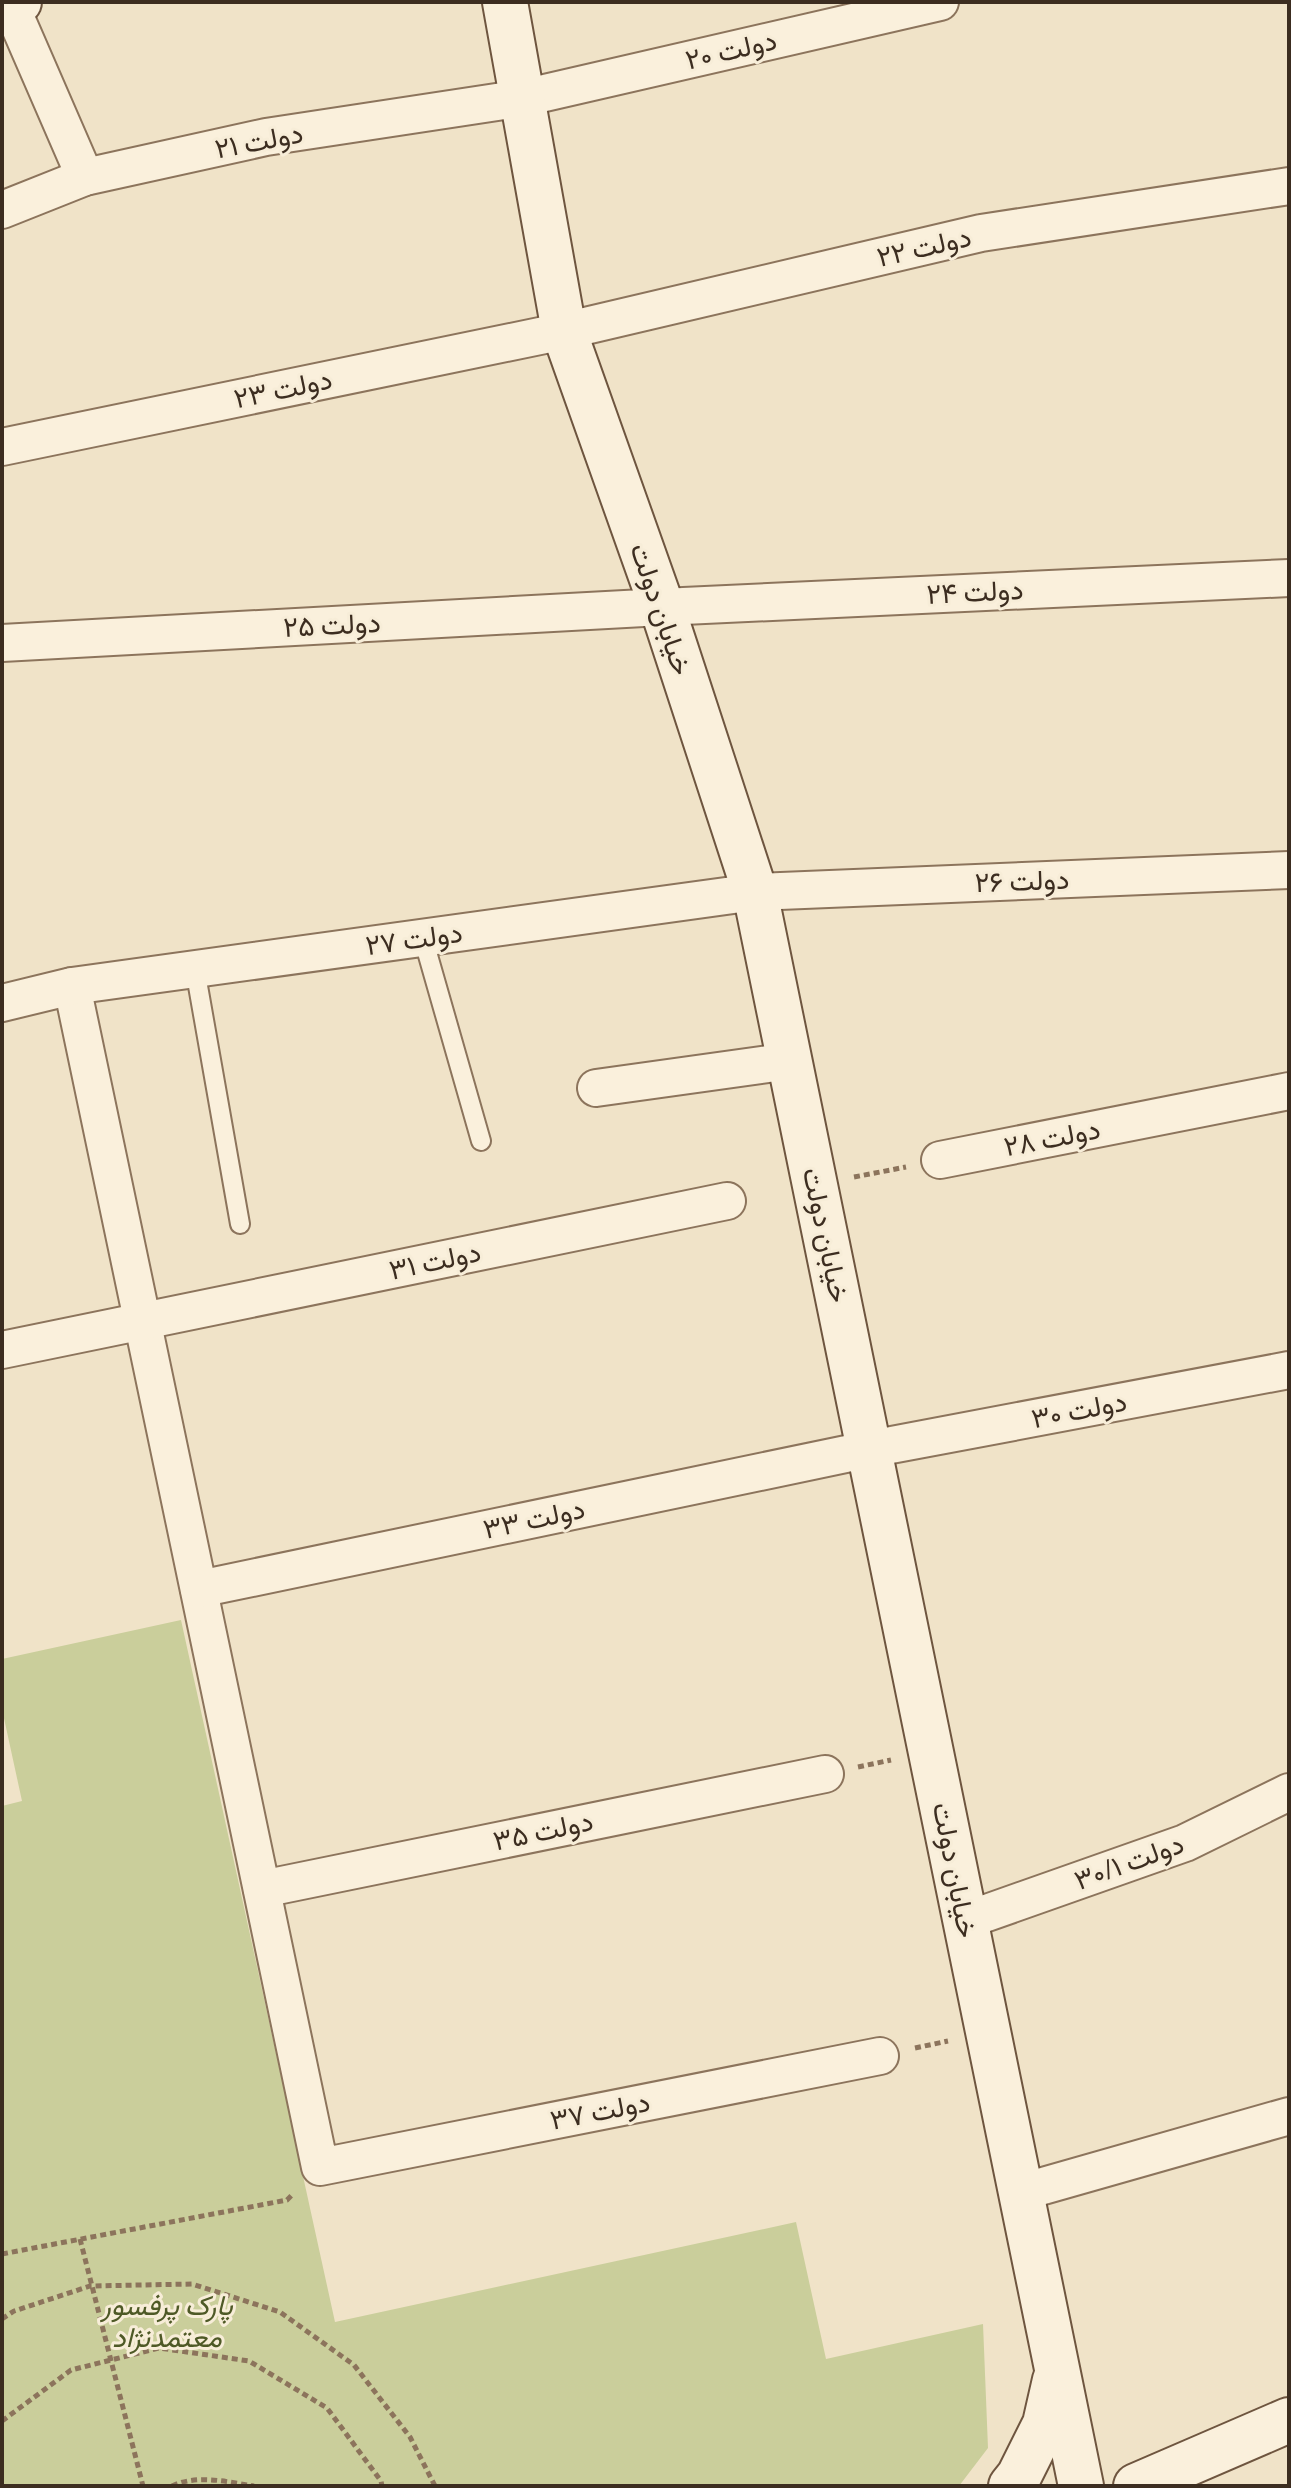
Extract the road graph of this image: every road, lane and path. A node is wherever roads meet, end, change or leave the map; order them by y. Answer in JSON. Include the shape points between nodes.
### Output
{"nodes":[{"id":1,"x":505,"y":2,"type":"edge"},
{"id":2,"x":940,"y":2,"type":"edge"},
{"id":3,"x":10,"y":5,"type":"edge"},
{"id":4,"x":523,"y":98,"type":"junction"},
{"id":5,"x":85,"y":177,"type":"junction"},
{"id":6,"x":1289,"y":186,"type":"edge"},
{"id":7,"x":2,"y":210,"type":"edge"},
{"id":8,"x":564,"y":331,"type":"junction"},
{"id":9,"x":2,"y":447,"type":"edge"},
{"id":10,"x":1289,"y":578,"type":"edge"},
{"id":11,"x":662,"y":607,"type":"junction"},
{"id":12,"x":2,"y":643,"type":"edge"},
{"id":13,"x":1289,"y":870,"type":"edge"},
{"id":14,"x":755,"y":892,"type":"junction"},
{"id":15,"x":423,"y":938,"type":"junction"},
{"id":16,"x":195,"y":969,"type":"junction"},
{"id":17,"x":72,"y":986,"type":"junction"},
{"id":18,"x":2,"y":1003,"type":"edge"},
{"id":19,"x":790,"y":1061,"type":"junction"},
{"id":20,"x":596,"y":1088,"type":"dead end"},
{"id":21,"x":1289,"y":1091,"type":"edge"},
{"id":22,"x":481,"y":1141,"type":"dead end"},
{"id":23,"x":940,"y":1160,"type":"joint"},
{"id":24,"x":815,"y":1185,"type":"junction"},
{"id":25,"x":727,"y":1201,"type":"dead end"},
{"id":26,"x":240,"y":1224,"type":"dead end"},
{"id":27,"x":143,"y":1322,"type":"junction"},
{"id":28,"x":2,"y":1350,"type":"edge"},
{"id":29,"x":1289,"y":1370,"type":"edge"},
{"id":30,"x":870,"y":1449,"type":"junction"},
{"id":31,"x":199,"y":1589,"type":"junction"},
{"id":32,"x":931,"y":1751,"type":"junction"},
{"id":33,"x":825,"y":1774,"type":"joint"},
{"id":34,"x":1289,"y":1792,"type":"edge"},
{"id":35,"x":262,"y":1889,"type":"junction"},
{"id":36,"x":964,"y":1921,"type":"junction"},
{"id":37,"x":989,"y":2033,"type":"junction"},
{"id":38,"x":880,"y":2056,"type":"joint"},
{"id":39,"x":1289,"y":2116,"type":"edge"},
{"id":40,"x":320,"y":2167,"type":"junction"},
{"id":41,"x":1022,"y":2192,"type":"junction"},
{"id":42,"x":80,"y":2239,"type":"junction"},
{"id":43,"x":2,"y":2254,"type":"edge"},
{"id":44,"x":90,"y":2286,"type":"junction"},
{"id":45,"x":2,"y":2319,"type":"edge"},
{"id":46,"x":111,"y":2360,"type":"junction"},
{"id":47,"x":1058,"y":2370,"type":"junction"},
{"id":48,"x":1289,"y":2420,"type":"edge"},
{"id":49,"x":2,"y":2421,"type":"edge"},
{"id":50,"x":143,"y":2486,"type":"edge"},
{"id":51,"x":172,"y":2486,"type":"edge"},
{"id":52,"x":254,"y":2486,"type":"edge"},
{"id":53,"x":382,"y":2486,"type":"edge"},
{"id":54,"x":435,"y":2486,"type":"edge"},
{"id":55,"x":1011,"y":2486,"type":"edge"},
{"id":56,"x":1081,"y":2486,"type":"edge"},
{"id":57,"x":1136,"y":2486,"type":"edge"}],
"edges":[{"from":1,"to":4,"type":"street","name":"خیابان دولت"},
{"from":2,"to":4,"type":"street","name":"دولت ۲۰"},
{"from":3,"to":5,"type":"street"},
{"from":4,"to":5,"type":"street","name":"دولت ۲۱","via":[[266,137]]},
{"from":4,"to":8,"type":"street","name":"خیابان دولت"},
{"from":5,"to":7,"type":"street","name":"دولت ۲۱"},
{"from":6,"to":8,"type":"street","name":"دولت ۲۲","via":[[981,233]]},
{"from":8,"to":9,"type":"street","name":"دولت ۲۳"},
{"from":8,"to":11,"type":"street","name":"خیابان دولت"},
{"from":10,"to":11,"type":"street","name":"دولت ۲۴"},
{"from":11,"to":12,"type":"street","name":"دولت ۲۵"},
{"from":11,"to":14,"type":"street","name":"خیابان دولت"},
{"from":13,"to":14,"type":"street","name":"دولت ۲۶"},
{"from":14,"to":15,"type":"street","name":"دولت ۲۷"},
{"from":14,"to":19,"type":"street","name":"خیابان دولت"},
{"from":15,"to":16,"type":"street","name":"دولت ۲۷"},
{"from":15,"to":22,"type":"lane"},
{"from":16,"to":17,"type":"street","name":"دولت ۲۷"},
{"from":16,"to":26,"type":"lane"},
{"from":17,"to":18,"type":"street","name":"دولت ۲۷"},
{"from":17,"to":27,"type":"street"},
{"from":19,"to":20,"type":"street"},
{"from":19,"to":24,"type":"street","name":"خیابان دولت"},
{"from":21,"to":23,"type":"street","name":"دولت ۲۸"},
{"from":23,"to":24,"type":"path"},
{"from":24,"to":30,"type":"street","name":"خیابان دولت"},
{"from":25,"to":27,"type":"street","name":"دولت ۳۱"},
{"from":27,"to":28,"type":"street","name":"دولت ۳۱"},
{"from":27,"to":31,"type":"street"},
{"from":29,"to":30,"type":"street","name":"دولت ۳۰"},
{"from":30,"to":31,"type":"street","name":"دولت ۳۳"},
{"from":30,"to":32,"type":"street","name":"خیابان دولت"},
{"from":31,"to":35,"type":"street"},
{"from":32,"to":33,"type":"path"},
{"from":32,"to":36,"type":"street","name":"خیابان دولت"},
{"from":33,"to":35,"type":"street","name":"دولت ۳۵"},
{"from":34,"to":36,"type":"street","name":"دولت ۳۰/۱","via":[[1185,1843]]},
{"from":35,"to":40,"type":"street"},
{"from":36,"to":37,"type":"street","name":"خیابان دولت"},
{"from":37,"to":38,"type":"path"},
{"from":37,"to":41,"type":"street","name":"خیابان دولت"},
{"from":38,"to":40,"type":"street","name":"دولت ۳۷"},
{"from":39,"to":41,"type":"street"},
{"from":40,"to":42,"type":"path","via":[[287,2200]]},
{"from":41,"to":47,"type":"street","name":"خیابان دولت"},
{"from":42,"to":43,"type":"path"},
{"from":42,"to":44,"type":"path"},
{"from":44,"to":45,"type":"path"},
{"from":44,"to":46,"type":"path"},
{"from":44,"to":54,"type":"path","via":[[192,2284],[280,2312],[354,2365],[410,2437]]},
{"from":46,"to":49,"type":"path","via":[[71,2370]]},
{"from":46,"to":50,"type":"path"},
{"from":46,"to":53,"type":"path","via":[[159,2348],[249,2361],[327,2408]]},
{"from":47,"to":55,"type":"street","via":[[1045,2424]]},
{"from":47,"to":56,"type":"street","name":"خیابان دولت"},
{"from":48,"to":57,"type":"street"},
{"from":51,"to":52,"type":"path","via":[[211,2479]]}]}
